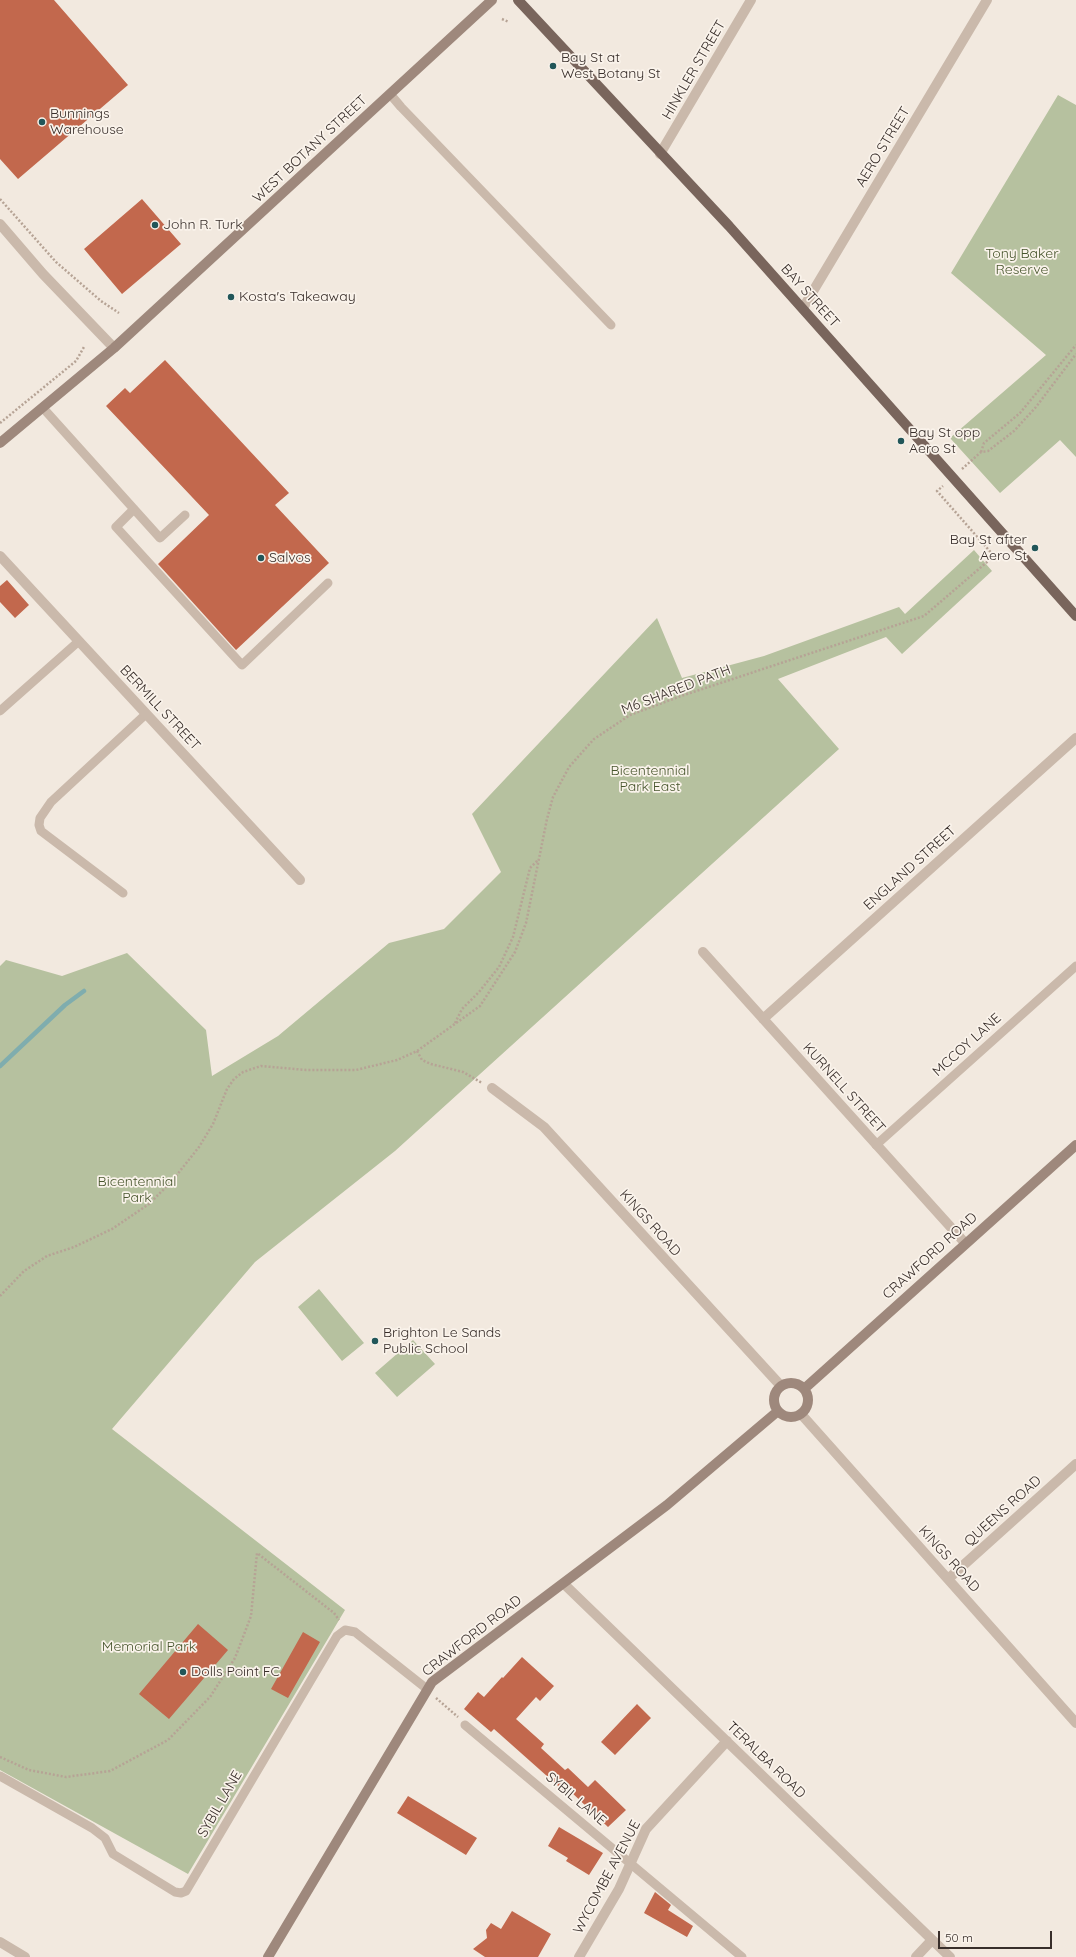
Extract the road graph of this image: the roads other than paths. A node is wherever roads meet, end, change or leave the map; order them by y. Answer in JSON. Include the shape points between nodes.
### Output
{"nodes":[{"id":1,"x":492,"y":0,"type":"edge"},
{"id":2,"x":518,"y":0,"type":"edge"},
{"id":3,"x":751,"y":0,"type":"edge"},
{"id":4,"x":986,"y":0,"type":"edge"},
{"id":5,"x":390,"y":94,"type":"junction"},
{"id":6,"x":660,"y":154,"type":"junction"},
{"id":7,"x":0,"y":224,"type":"edge"},
{"id":8,"x":803,"y":308,"type":"junction"},
{"id":9,"x":611,"y":326,"type":"dead end"},
{"id":10,"x":114,"y":348,"type":"junction"},
{"id":11,"x":43,"y":408,"type":"junction"},
{"id":12,"x":0,"y":444,"type":"edge"},
{"id":13,"x":134,"y":509,"type":"junction"},
{"id":14,"x":185,"y":515,"type":"dead end"},
{"id":15,"x":0,"y":556,"type":"edge"},
{"id":16,"x":328,"y":583,"type":"dead end"},
{"id":17,"x":1076,"y":616,"type":"edge"},
{"id":18,"x":79,"y":641,"type":"junction"},
{"id":19,"x":0,"y":711,"type":"edge"},
{"id":20,"x":146,"y":714,"type":"junction"},
{"id":21,"x":1076,"y":738,"type":"edge"},
{"id":22,"x":300,"y":880,"type":"dead end"},
{"id":23,"x":123,"y":894,"type":"dead end"},
{"id":24,"x":703,"y":952,"type":"dead end"},
{"id":25,"x":1076,"y":966,"type":"edge"},
{"id":26,"x":763,"y":1019,"type":"junction"},
{"id":27,"x":492,"y":1088,"type":"road end"},
{"id":28,"x":876,"y":1145,"type":"junction"},
{"id":29,"x":1076,"y":1145,"type":"edge"},
{"id":30,"x":965,"y":1244,"type":"junction"},
{"id":31,"x":780,"y":1386,"type":"junction"},
{"id":32,"x":804,"y":1389,"type":"junction"},
{"id":33,"x":778,"y":1411,"type":"junction"},
{"id":34,"x":801,"y":1414,"type":"junction"},
{"id":35,"x":1076,"y":1464,"type":"edge"},
{"id":36,"x":948,"y":1579,"type":"junction"},
{"id":37,"x":564,"y":1584,"type":"junction"},
{"id":38,"x":427,"y":1689,"type":"junction"},
{"id":39,"x":1076,"y":1723,"type":"edge"},
{"id":40,"x":465,"y":1725,"type":"road end"},
{"id":41,"x":727,"y":1741,"type":"junction"},
{"id":42,"x":0,"y":1776,"type":"edge"},
{"id":43,"x":630,"y":1863,"type":"junction"},
{"id":44,"x":932,"y":1940,"type":"junction"},
{"id":45,"x":0,"y":1942,"type":"edge"},
{"id":46,"x":25,"y":1957,"type":"edge"},
{"id":47,"x":268,"y":1957,"type":"edge"},
{"id":48,"x":579,"y":1957,"type":"edge"},
{"id":49,"x":742,"y":1957,"type":"edge"},
{"id":50,"x":916,"y":1957,"type":"edge"},
{"id":51,"x":950,"y":1957,"type":"edge"}],
"edges":[{"from":1,"to":5,"type":"street","name":"WEST BOTANY STREET"},
{"from":2,"to":6,"type":"main road","name":"BAY STREET"},
{"from":3,"to":6,"type":"street","name":"HINKLER STREET"},
{"from":4,"to":8,"type":"street","name":"AERO STREET"},
{"from":5,"to":9,"type":"lane"},
{"from":5,"to":10,"type":"street","name":"WEST BOTANY STREET"},
{"from":6,"to":8,"type":"main road","name":"BAY STREET"},
{"from":7,"to":10,"type":"street","via":[[43,274]]},
{"from":8,"to":17,"type":"main road","name":"BAY STREET"},
{"from":10,"to":11,"type":"street","name":"WEST BOTANY STREET"},
{"from":11,"to":12,"type":"street","name":"WEST BOTANY STREET"},
{"from":11,"to":13,"type":"lane"},
{"from":13,"to":14,"type":"lane","via":[[160,538]]},
{"from":13,"to":16,"type":"lane","via":[[116,527],[242,665]]},
{"from":15,"to":18,"type":"street","name":"BERMILL STREET"},
{"from":18,"to":19,"type":"lane"},
{"from":18,"to":20,"type":"street","name":"BERMILL STREET"},
{"from":20,"to":22,"type":"street","name":"BERMILL STREET"},
{"from":20,"to":23,"type":"lane","via":[[51,802],[40,818],[39,825],[41,832]]},
{"from":21,"to":26,"type":"street","name":"ENGLAND STREET"},
{"from":24,"to":26,"type":"street","name":"KURNELL STREET"},
{"from":25,"to":28,"type":"lane","name":"MCCOY LANE"},
{"from":26,"to":28,"type":"street","name":"KURNELL STREET"},
{"from":27,"to":31,"type":"street","name":"KINGS ROAD","via":[[544,1127]]},
{"from":28,"to":30,"type":"street","name":"KURNELL STREET"},
{"from":29,"to":30,"type":"street","name":"CRAWFORD ROAD"},
{"from":30,"to":32,"type":"street","name":"CRAWFORD ROAD"},
{"from":31,"to":32,"type":"street","via":[[793,1382]]},
{"from":31,"to":33,"type":"street","via":[[774,1398]]},
{"from":32,"to":34,"type":"street","via":[[808,1402]]},
{"from":33,"to":34,"type":"street","via":[[789,1417]]},
{"from":33,"to":37,"type":"street","name":"CRAWFORD ROAD","via":[[667,1505]]},
{"from":34,"to":36,"type":"street","name":"KINGS ROAD"},
{"from":35,"to":36,"type":"street","name":"QUEENS ROAD"},
{"from":36,"to":39,"type":"street","name":"KINGS ROAD"},
{"from":37,"to":38,"type":"street","name":"CRAWFORD ROAD","via":[[432,1682]]},
{"from":37,"to":41,"type":"street","name":"TERALBA ROAD"},
{"from":38,"to":42,"type":"lane","name":"SYBIL LANE","via":[[355,1632],[345,1630],[337,1636],[186,1891],[181,1893],[113,1854],[105,1838],[92,1828]]},
{"from":38,"to":47,"type":"street","name":"CRAWFORD ROAD"},
{"from":40,"to":43,"type":"lane","name":"SYBIL LANE"},
{"from":41,"to":43,"type":"street","name":"WYCOMBE AVENUE","via":[[646,1829]]},
{"from":41,"to":44,"type":"street","name":"TERALBA ROAD"},
{"from":43,"to":48,"type":"street","name":"WYCOMBE AVENUE","via":[[619,1889]]},
{"from":43,"to":49,"type":"lane","name":"SYBIL LANE"},
{"from":44,"to":50,"type":"street"},
{"from":44,"to":51,"type":"street","name":"TERALBA ROAD"},
{"from":45,"to":46,"type":"street"}]}
